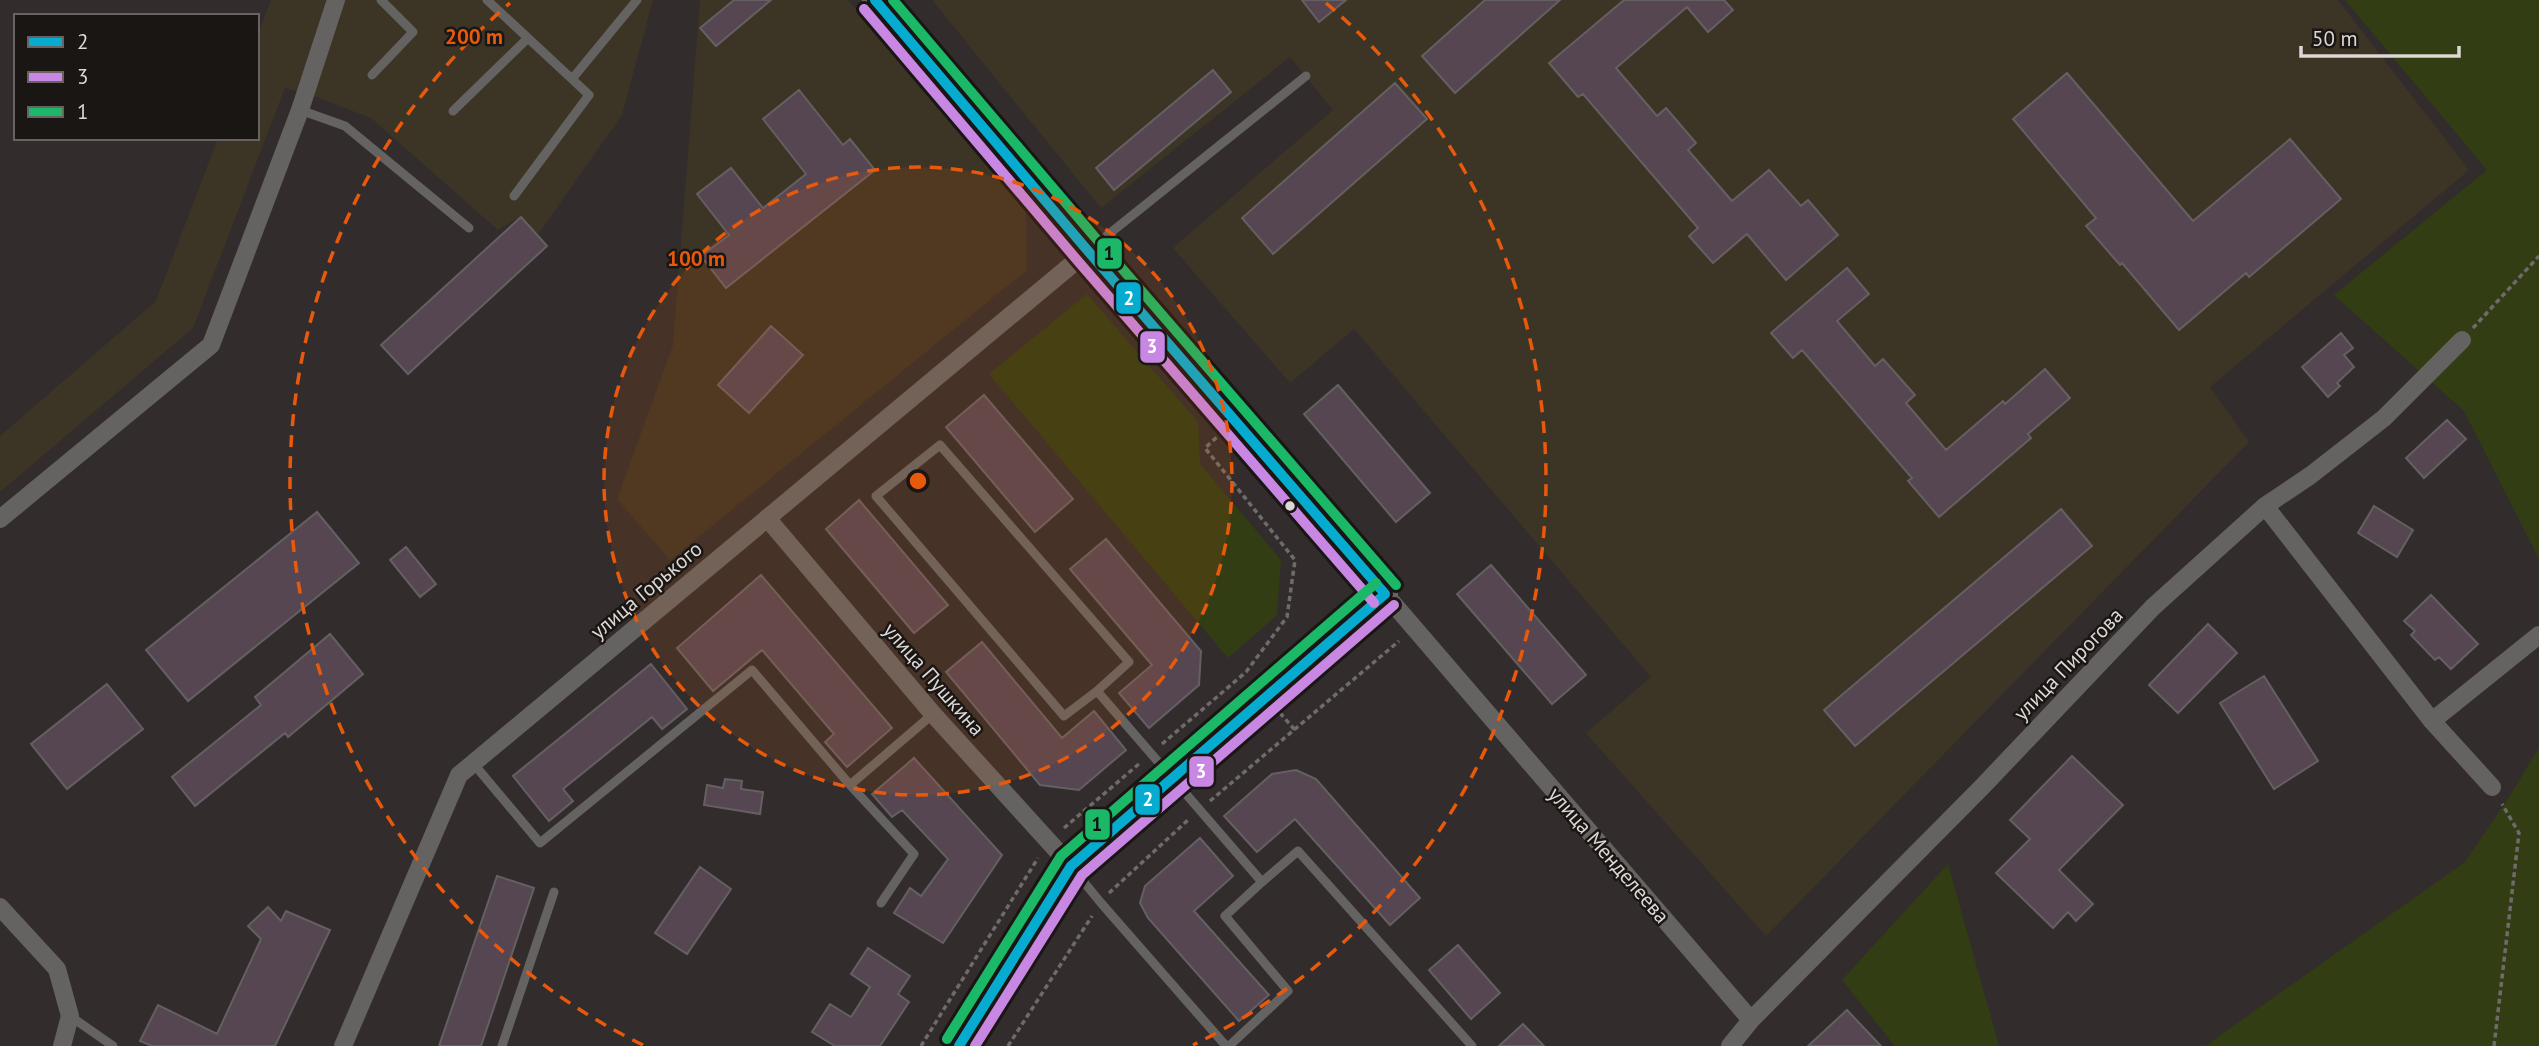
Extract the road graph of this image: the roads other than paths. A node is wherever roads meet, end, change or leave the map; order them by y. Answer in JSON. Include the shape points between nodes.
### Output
{"nodes":[{"id":1,"x":336,"y":0,"type":"edge"},
{"id":2,"x":381,"y":0,"type":"edge"},
{"id":3,"x":487,"y":0,"type":"edge"},
{"id":4,"x":637,"y":0,"type":"edge"},
{"id":5,"x":875,"y":0,"type":"edge"},
{"id":6,"x":528,"y":38,"type":"junction"},
{"id":7,"x":372,"y":75,"type":"dead end"},
{"id":8,"x":1306,"y":76,"type":"dead end"},
{"id":9,"x":572,"y":79,"type":"junction"},
{"id":10,"x":300,"y":110,"type":"junction"},
{"id":11,"x":453,"y":111,"type":"dead end"},
{"id":12,"x":514,"y":196,"type":"dead end"},
{"id":13,"x":469,"y":228,"type":"dead end"},
{"id":14,"x":1088,"y":251,"type":"junction"},
{"id":15,"x":2462,"y":340,"type":"road end"},
{"id":16,"x":2265,"y":506,"type":"junction"},
{"id":17,"x":767,"y":518,"type":"junction"},
{"id":18,"x":0,"y":519,"type":"edge"},
{"id":19,"x":1385,"y":594,"type":"junction"},
{"id":20,"x":2539,"y":635,"type":"edge"},
{"id":21,"x":1097,"y":691,"type":"junction"},
{"id":22,"x":933,"y":715,"type":"junction"},
{"id":23,"x":2432,"y":721,"type":"junction"},
{"id":24,"x":473,"y":764,"type":"junction"},
{"id":25,"x":1172,"y":779,"type":"junction"},
{"id":26,"x":850,"y":785,"type":"junction"},
{"id":27,"x":2492,"y":787,"type":"road end"},
{"id":28,"x":1071,"y":866,"type":"junction"},
{"id":29,"x":1262,"y":882,"type":"junction"},
{"id":30,"x":554,"y":892,"type":"dead end"},
{"id":31,"x":881,"y":903,"type":"dead end"},
{"id":32,"x":0,"y":907,"type":"edge"},
{"id":33,"x":70,"y":1016,"type":"junction"},
{"id":34,"x":1751,"y":1020,"type":"junction"},
{"id":35,"x":62,"y":1046,"type":"edge"},
{"id":36,"x":113,"y":1046,"type":"edge"},
{"id":37,"x":343,"y":1046,"type":"edge"},
{"id":38,"x":502,"y":1046,"type":"edge"},
{"id":39,"x":959,"y":1046,"type":"edge"},
{"id":40,"x":1227,"y":1046,"type":"edge"},
{"id":41,"x":1472,"y":1046,"type":"edge"},
{"id":42,"x":1730,"y":1046,"type":"edge"}],
"edges":[{"from":1,"to":10,"type":"street"},
{"from":2,"to":7,"type":"lane","via":[[413,32]]},
{"from":3,"to":6,"type":"lane"},
{"from":4,"to":9,"type":"lane"},
{"from":5,"to":14,"type":"main road"},
{"from":6,"to":9,"type":"lane"},
{"from":6,"to":11,"type":"lane"},
{"from":8,"to":14,"type":"lane"},
{"from":9,"to":12,"type":"lane","via":[[589,95]]},
{"from":10,"to":13,"type":"lane","via":[[345,126]]},
{"from":10,"to":18,"type":"street","via":[[211,345]]},
{"from":14,"to":17,"type":"street","name":"улица Горького"},
{"from":14,"to":19,"type":"main road"},
{"from":15,"to":16,"type":"street","name":"улица Пирогова","via":[[2384,418]]},
{"from":16,"to":23,"type":"street"},
{"from":16,"to":34,"type":"street","name":"улица Пирогова","via":[[2153,607]]},
{"from":17,"to":22,"type":"street","name":"улица Пушкина"},
{"from":17,"to":24,"type":"street","name":"улица Горького"},
{"from":19,"to":25,"type":"main road"},
{"from":19,"to":34,"type":"street","name":"улица Менделеева"},
{"from":20,"to":23,"type":"street"},
{"from":21,"to":21,"type":"lane","via":[[1129,662],[940,445],[876,496],[1064,716]]},
{"from":21,"to":25,"type":"lane"},
{"from":22,"to":26,"type":"lane"},
{"from":22,"to":28,"type":"street","name":"улица Пушкина"},
{"from":23,"to":27,"type":"street"},
{"from":24,"to":26,"type":"lane","via":[[540,843],[752,670]]},
{"from":24,"to":37,"type":"street","name":"улица Горького","via":[[459,775]]},
{"from":25,"to":28,"type":"main road"},
{"from":25,"to":29,"type":"lane"},
{"from":26,"to":31,"type":"lane","via":[[914,854]]},
{"from":28,"to":39,"type":"main road"},
{"from":28,"to":40,"type":"lane"},
{"from":29,"to":40,"type":"lane","via":[[1225,916],[1288,991]]},
{"from":29,"to":41,"type":"lane","via":[[1298,851]]},
{"from":30,"to":38,"type":"lane"},
{"from":32,"to":33,"type":"street","via":[[57,969]]},
{"from":33,"to":35,"type":"street"},
{"from":33,"to":36,"type":"lane"},
{"from":34,"to":42,"type":"street","name":"улица Пирогова"}]}
